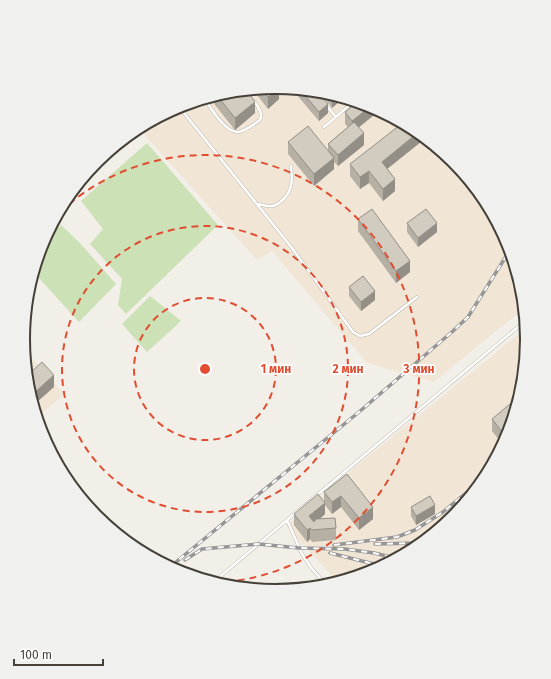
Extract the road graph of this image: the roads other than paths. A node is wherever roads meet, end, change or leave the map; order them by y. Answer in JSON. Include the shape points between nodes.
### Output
{"nodes":[{"id":1,"x":252,"y":98,"type":"edge"},
{"id":2,"x":323,"y":101,"type":"edge"},
{"id":3,"x":208,"y":103,"type":"edge"},
{"id":4,"x":349,"y":105,"type":"edge"},
{"id":5,"x":184,"y":112,"type":"edge"},
{"id":6,"x":336,"y":117,"type":"junction"},
{"id":7,"x":324,"y":127,"type":"dead end"},
{"id":8,"x":291,"y":166,"type":"dead end"},
{"id":9,"x":257,"y":204,"type":"junction"},
{"id":10,"x":417,"y":297,"type":"dead end"},
{"id":11,"x":520,"y":325,"type":"edge"},
{"id":12,"x":287,"y":520,"type":"junction"},
{"id":13,"x":218,"y":578,"type":"edge"},
{"id":14,"x":322,"y":580,"type":"edge"}],
"edges":[{"from":1,"to":3,"type":"lane","via":[[261,110],[262,116],[243,131],[237,132],[217,117]]},
{"from":2,"to":6,"type":"lane"},
{"from":4,"to":6,"type":"lane"},
{"from":5,"to":9,"type":"lane"},
{"from":6,"to":7,"type":"lane"},
{"from":8,"to":9,"type":"lane","via":[[292,186],[280,203],[273,206]]},
{"from":9,"to":10,"type":"lane","via":[[355,334],[369,334]]},
{"from":11,"to":12,"type":"lane"},
{"from":12,"to":13,"type":"lane"},
{"from":12,"to":14,"type":"lane","via":[[302,554]]}]}
